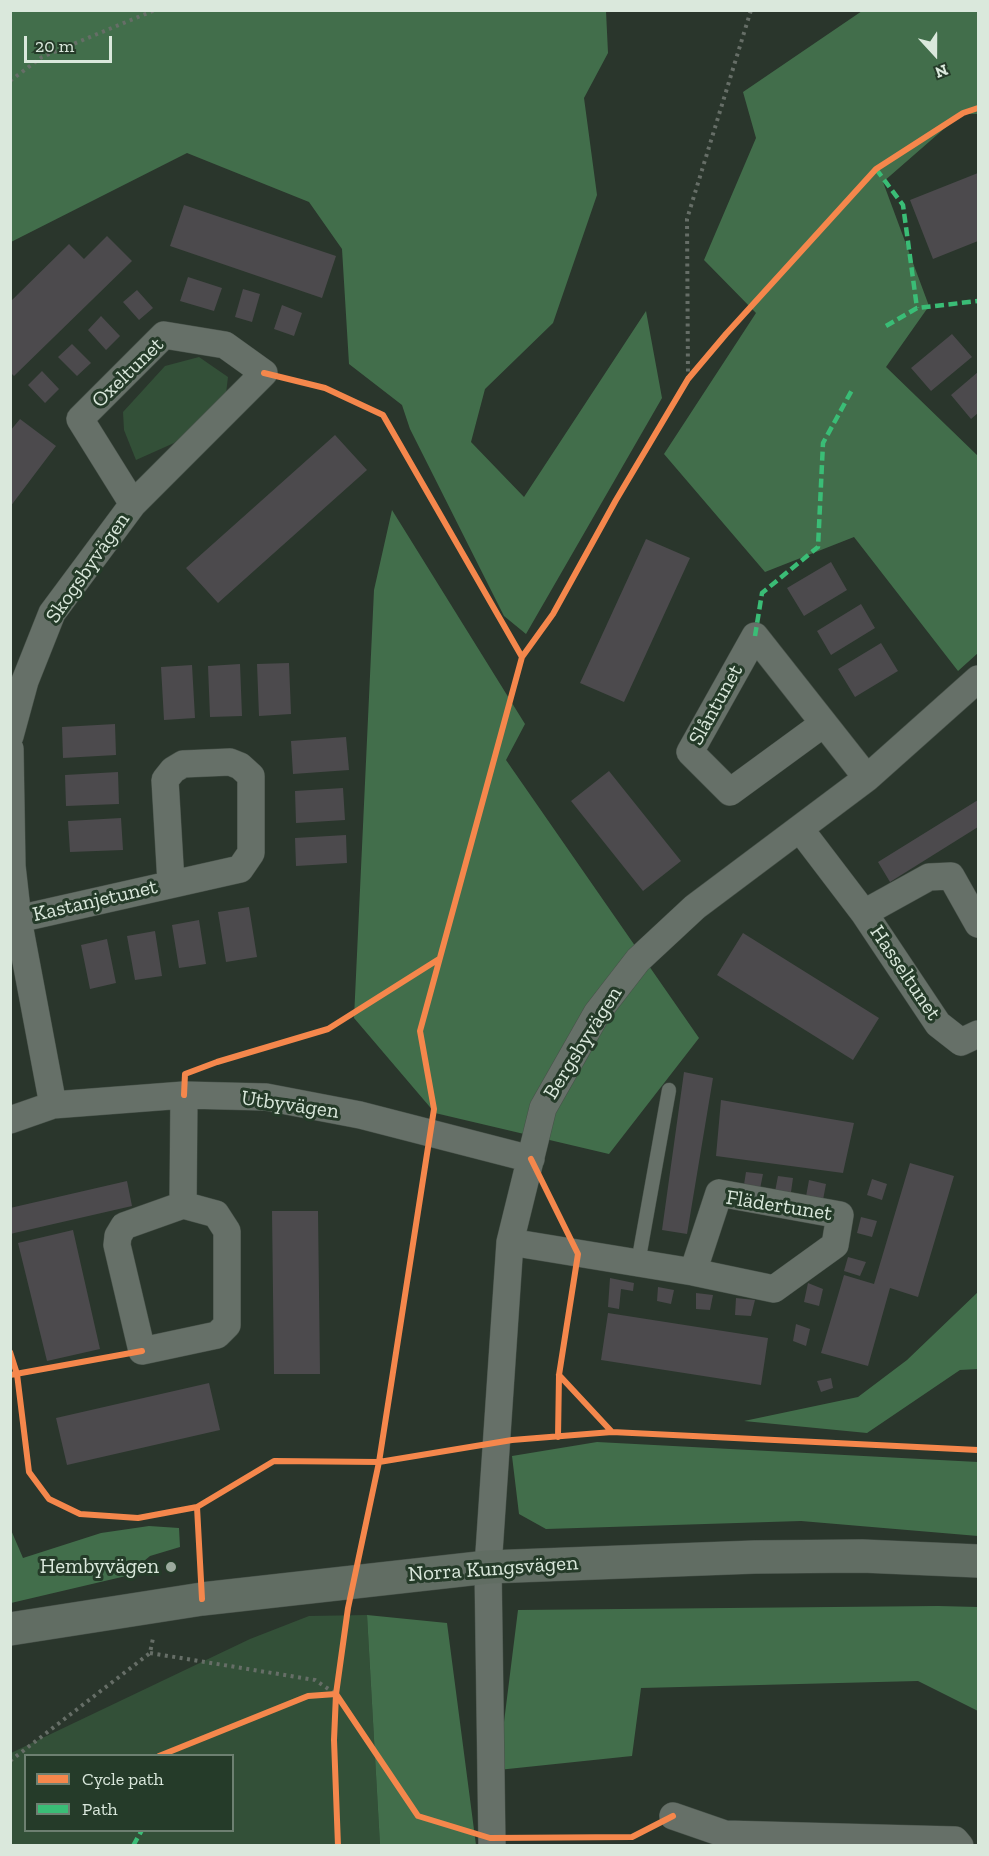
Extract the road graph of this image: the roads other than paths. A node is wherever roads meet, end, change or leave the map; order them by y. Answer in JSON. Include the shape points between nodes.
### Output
{"nodes":[{"id":1,"x":133,"y":504,"type":"junction"},
{"id":2,"x":978,"y":680,"type":"edge"},
{"id":3,"x":823,"y":724,"type":"junction"},
{"id":4,"x":10,"y":736,"type":"edge"},
{"id":5,"x":10,"y":749,"type":"edge"},
{"id":6,"x":867,"y":778,"type":"junction"},
{"id":7,"x":800,"y":829,"type":"junction"},
{"id":8,"x":171,"y":883,"type":"junction"},
{"id":9,"x":864,"y":913,"type":"junction"},
{"id":10,"x":18,"y":919,"type":"junction"},
{"id":11,"x":978,"y":924,"type":"edge"},
{"id":12,"x":978,"y":1034,"type":"edge"},
{"id":13,"x":669,"y":1090,"type":"dead end"},
{"id":14,"x":183,"y":1095,"type":"junction"},
{"id":15,"x":53,"y":1105,"type":"junction"},
{"id":16,"x":10,"y":1120,"type":"edge"},
{"id":17,"x":531,"y":1159,"type":"junction"},
{"id":18,"x":183,"y":1205,"type":"junction"},
{"id":19,"x":510,"y":1242,"type":"junction"},
{"id":20,"x":638,"y":1263,"type":"junction"},
{"id":21,"x":693,"y":1272,"type":"junction"},
{"id":22,"x":978,"y":1561,"type":"edge"},
{"id":23,"x":489,"y":1567,"type":"junction"},
{"id":24,"x":10,"y":1629,"type":"edge"},
{"id":25,"x":673,"y":1816,"type":"dead end"},
{"id":26,"x":492,"y":1845,"type":"edge"},
{"id":27,"x":960,"y":1845,"type":"edge"}],
"edges":[{"from":1,"to":1,"type":"street","name":"Oxeltunet","via":[[166,471],[264,373],[225,345],[164,335],[80,420]]},
{"from":1,"to":4,"type":"street","name":"Skogsbyvägen","via":[[52,613],[25,681]]},
{"from":2,"to":6,"type":"street","name":"Bergsbyvägen"},
{"from":3,"to":3,"type":"street","name":"Slåntunet","via":[[755,636],[690,752],[730,792]]},
{"from":3,"to":6,"type":"street","name":"Slåntunet"},
{"from":5,"to":10,"type":"street","via":[[12,866]]},
{"from":6,"to":7,"type":"street","name":"Bergsbyvägen"},
{"from":7,"to":9,"type":"street","name":"Hasseltunet"},
{"from":7,"to":17,"type":"street","name":"Bergsbyvägen","via":[[695,907],[638,960],[597,1014],[543,1107]]},
{"from":8,"to":8,"type":"street","name":"Kastanjetunet","via":[[240,869],[249,858],[250,776],[240,766],[230,762],[183,764],[165,780]]},
{"from":8,"to":10,"type":"street","name":"Kastanjetunet"},
{"from":9,"to":11,"type":"street","name":"Hasseltunet","via":[[929,877],[951,876]]},
{"from":9,"to":12,"type":"street","name":"Hasseltunet","via":[[938,1024],[961,1042]]},
{"from":10,"to":15,"type":"street"},
{"from":13,"to":20,"type":"lane"},
{"from":14,"to":15,"type":"street","name":"Utbyvägen"},
{"from":14,"to":17,"type":"street","name":"Utbyvägen","via":[[266,1097],[360,1115]]},
{"from":14,"to":18,"type":"street"},
{"from":15,"to":16,"type":"street","name":"Utbyvägen"},
{"from":17,"to":19,"type":"street","name":"Bergsbyvägen"},
{"from":18,"to":18,"type":"street","via":[[216,1214],[227,1230],[227,1325],[218,1335],[142,1351],[118,1236],[124,1226]]},
{"from":19,"to":20,"type":"street","name":"Flädertunet"},
{"from":19,"to":23,"type":"street","name":"Bergsbyvägen"},
{"from":20,"to":21,"type":"street","name":"Flädertunet"},
{"from":21,"to":21,"type":"street","name":"Flädertunet","via":[[774,1290],[835,1245],[840,1215],[719,1193]]},
{"from":22,"to":23,"type":"main road","name":"Norra Kungsvägen","via":[[755,1557]]},
{"from":23,"to":24,"type":"main road","name":"Norra Kungsvägen","via":[[202,1599]]},
{"from":23,"to":26,"type":"street"},
{"from":25,"to":27,"type":"street","via":[[725,1834],[956,1840]]}]}
